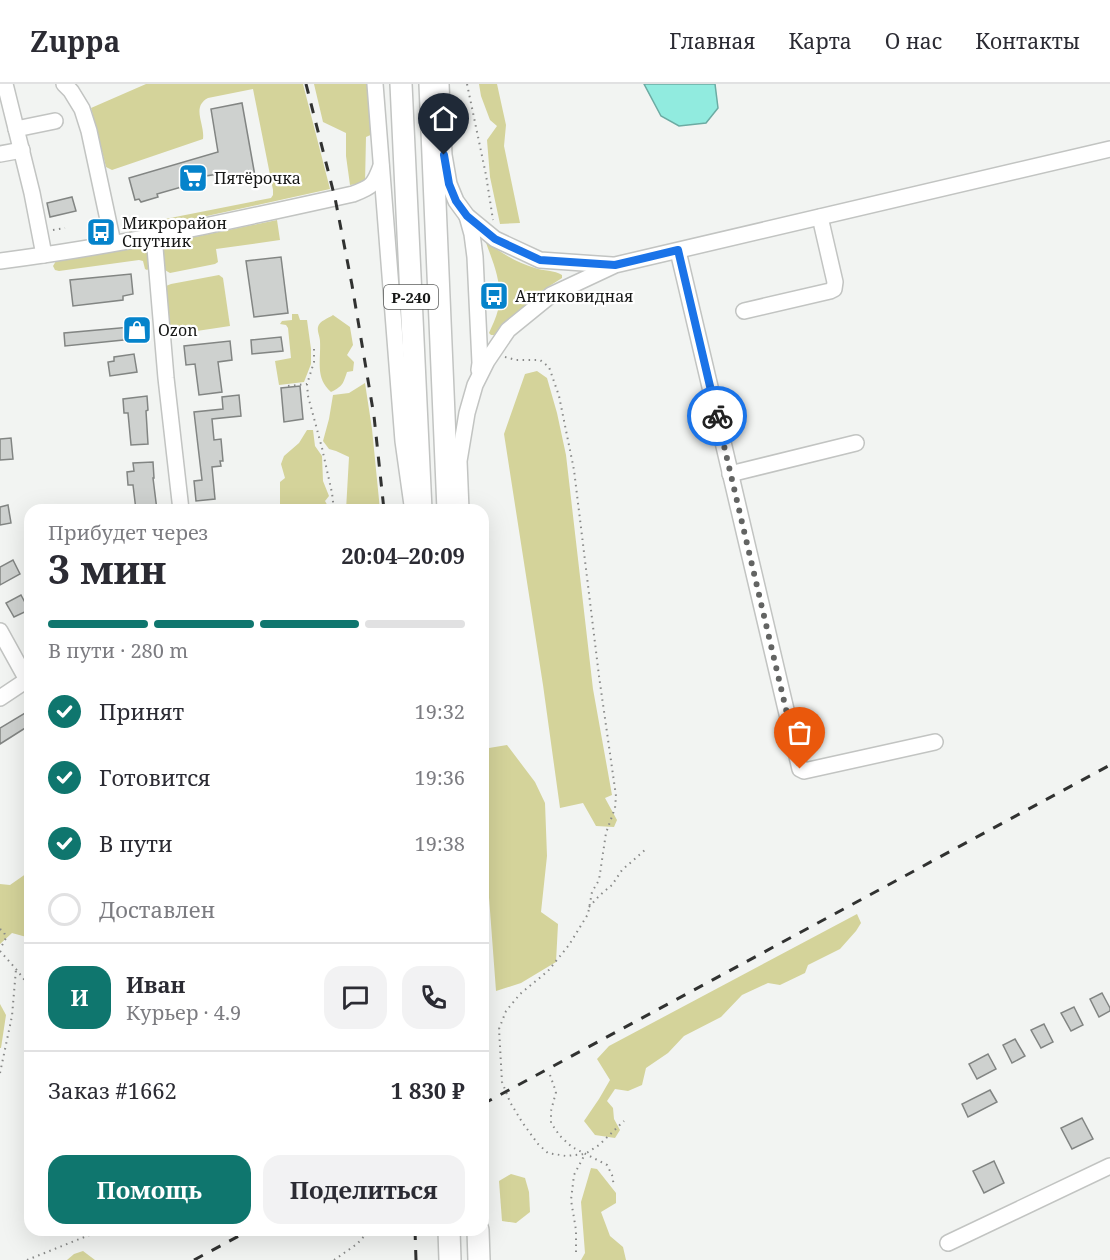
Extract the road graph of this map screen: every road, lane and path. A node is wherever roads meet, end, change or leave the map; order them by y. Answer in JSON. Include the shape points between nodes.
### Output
{"nodes":[{"id":1,"x":5,"y":84,"type":"edge"},
{"id":2,"x":64,"y":84,"type":"edge"},
{"id":3,"x":375,"y":84,"type":"edge"},
{"id":4,"x":401,"y":84,"type":"edge"},
{"id":5,"x":430,"y":84,"type":"edge"},
{"id":6,"x":441,"y":84,"type":"edge"},
{"id":7,"x":466,"y":84,"type":"edge"},
{"id":8,"x":55,"y":121,"type":"dead end"},
{"id":9,"x":16,"y":129,"type":"junction"},
{"id":10,"x":1110,"y":149,"type":"edge"},
{"id":11,"x":22,"y":150,"type":"junction"},
{"id":12,"x":0,"y":154,"type":"edge"},
{"id":13,"x":381,"y":166,"type":"junction"},
{"id":14,"x":353,"y":194,"type":"junction"},
{"id":15,"x":467,"y":216,"type":"junction"},
{"id":16,"x":820,"y":217,"type":"junction"},
{"id":17,"x":385,"y":218,"type":"junction"},
{"id":18,"x":492,"y":225,"type":"dead end"},
{"id":19,"x":154,"y":236,"type":"junction"},
{"id":20,"x":113,"y":243,"type":"junction"},
{"id":21,"x":678,"y":250,"type":"junction"},
{"id":22,"x":67,"y":251,"type":"junction"},
{"id":23,"x":41,"y":256,"type":"junction"},
{"id":24,"x":0,"y":261,"type":"edge"},
{"id":25,"x":615,"y":265,"type":"junction"},
{"id":26,"x":744,"y":311,"type":"dead end"},
{"id":27,"x":314,"y":349,"type":"dead end"},
{"id":28,"x":503,"y":356,"type":"dead end"},
{"id":29,"x":307,"y":384,"type":"junction"},
{"id":30,"x":475,"y":385,"type":"junction"},
{"id":31,"x":288,"y":386,"type":"dead end"},
{"id":32,"x":856,"y":443,"type":"dead end"},
{"id":33,"x":730,"y":474,"type":"junction"},
{"id":34,"x":180,"y":504,"type":"edge"},
{"id":35,"x":333,"y":504,"type":"edge"},
{"id":36,"x":412,"y":504,"type":"edge"},
{"id":37,"x":421,"y":504,"type":"edge"},
{"id":38,"x":448,"y":504,"type":"edge"},
{"id":39,"x":461,"y":504,"type":"edge"},
{"id":40,"x":0,"y":631,"type":"edge"},
{"id":41,"x":24,"y":672,"type":"edge"},
{"id":42,"x":24,"y":682,"type":"edge"},
{"id":43,"x":0,"y":698,"type":"edge"},
{"id":44,"x":935,"y":742,"type":"dead end"},
{"id":45,"x":645,"y":850,"type":"dead end"},
{"id":46,"x":589,"y":907,"type":"junction"},
{"id":47,"x":0,"y":929,"type":"edge"},
{"id":48,"x":0,"y":950,"type":"edge"},
{"id":49,"x":16,"y":969,"type":"junction"},
{"id":50,"x":24,"y":979,"type":"edge"},
{"id":51,"x":0,"y":1073,"type":"edge"},
{"id":52,"x":550,"y":1075,"type":"dead end"},
{"id":53,"x":624,"y":1121,"type":"dead end"},
{"id":54,"x":585,"y":1154,"type":"junction"},
{"id":55,"x":1110,"y":1166,"type":"edge"},
{"id":56,"x":614,"y":1186,"type":"dead end"},
{"id":57,"x":87,"y":1236,"type":"edge"},
{"id":58,"x":364,"y":1236,"type":"edge"},
{"id":59,"x":449,"y":1236,"type":"edge"},
{"id":60,"x":478,"y":1236,"type":"edge"},
{"id":61,"x":948,"y":1243,"type":"dead end"},
{"id":62,"x":576,"y":1252,"type":"dead end"},
{"id":63,"x":27,"y":1260,"type":"edge"},
{"id":64,"x":334,"y":1260,"type":"edge"},
{"id":65,"x":450,"y":1260,"type":"edge"},
{"id":66,"x":479,"y":1260,"type":"edge"}],
"edges":[{"from":1,"to":9,"type":"street"},
{"from":2,"to":20,"type":"street","via":[[82,109],[89,131]]},
{"from":3,"to":13,"type":"street"},
{"from":4,"to":37,"type":"highway","number":"Р-240"},
{"from":5,"to":38,"type":"highway","number":"Р-240"},
{"from":6,"to":15,"type":"street","via":[[449,184]]},
{"from":7,"to":18,"type":"path","via":[[494,218]]},
{"from":8,"to":9,"type":"street"},
{"from":9,"to":11,"type":"street"},
{"from":10,"to":16,"type":"street"},
{"from":11,"to":12,"type":"street"},
{"from":11,"to":22,"type":"street","via":[[35,182],[47,239],[54,248]]},
{"from":11,"to":23,"type":"street","via":[[23,184]]},
{"from":13,"to":14,"type":"street","via":[[376,180]]},
{"from":13,"to":17,"type":"street"},
{"from":14,"to":17,"type":"street","via":[[367,197]]},
{"from":14,"to":19,"type":"street"},
{"from":15,"to":25,"type":"street","via":[[495,239],[540,260]]},
{"from":15,"to":30,"type":"street","via":[[475,257],[480,342]]},
{"from":16,"to":21,"type":"street"},
{"from":16,"to":26,"type":"street","via":[[834,288]]},
{"from":17,"to":36,"type":"street","via":[[403,441]]},
{"from":19,"to":20,"type":"street"},
{"from":19,"to":34,"type":"street"},
{"from":20,"to":22,"type":"street"},
{"from":21,"to":25,"type":"street"},
{"from":21,"to":33,"type":"street"},
{"from":22,"to":23,"type":"street"},
{"from":23,"to":24,"type":"street"},
{"from":25,"to":30,"type":"street","via":[[551,295],[508,330]]},
{"from":27,"to":29,"type":"path"},
{"from":28,"to":46,"type":"path","via":[[540,360],[549,367],[574,470],[616,796],[599,880]]},
{"from":29,"to":31,"type":"path"},
{"from":29,"to":35,"type":"path"},
{"from":30,"to":39,"type":"street","via":[[459,461]]},
{"from":32,"to":33,"type":"street"},
{"from":33,"to":44,"type":"street","via":[[800,769]]},
{"from":40,"to":41,"type":"street"},
{"from":42,"to":43,"type":"street"},
{"from":45,"to":46,"type":"path"},
{"from":46,"to":54,"type":"path","via":[[569,945],[548,971],[520,994],[498,1029],[502,1082],[522,1122],[548,1153]]},
{"from":47,"to":48,"type":"path","via":[[6,938]]},
{"from":48,"to":49,"type":"path"},
{"from":49,"to":50,"type":"path"},
{"from":49,"to":51,"type":"path","via":[[12,1016]]},
{"from":52,"to":54,"type":"path","via":[[556,1092],[551,1123],[572,1147]]},
{"from":53,"to":54,"type":"path"},
{"from":54,"to":56,"type":"path","via":[[607,1166]]},
{"from":54,"to":62,"type":"path","via":[[574,1175],[571,1200]]},
{"from":55,"to":61,"type":"street"},
{"from":57,"to":63,"type":"path"},
{"from":58,"to":64,"type":"path"},
{"from":59,"to":65,"type":"highway"},
{"from":60,"to":66,"type":"highway"}]}
